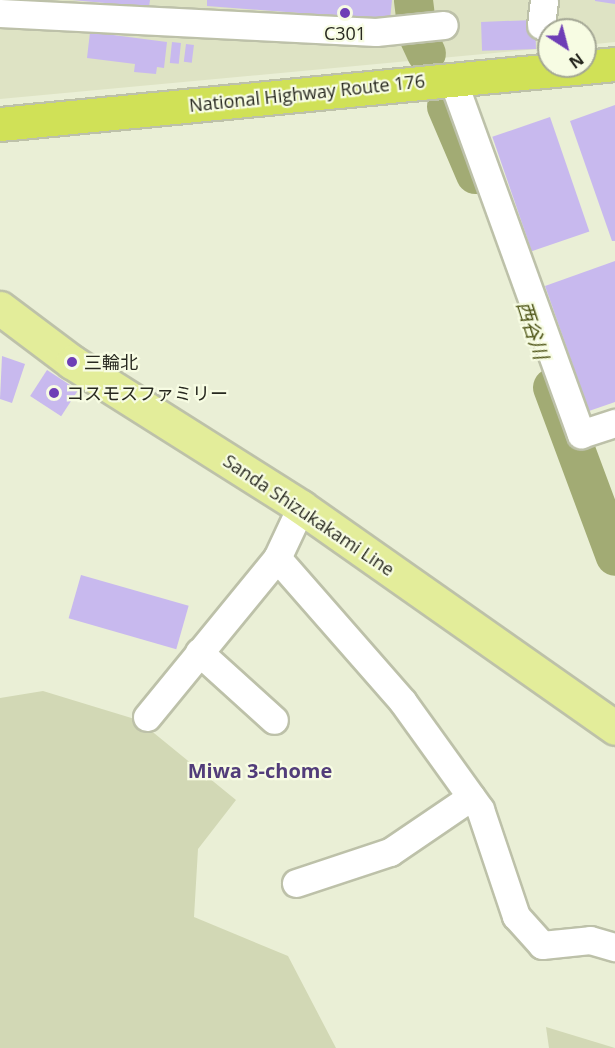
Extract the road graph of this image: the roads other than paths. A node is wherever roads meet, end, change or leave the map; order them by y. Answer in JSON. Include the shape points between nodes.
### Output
{"nodes":[{"id":1,"x":49,"y":8,"type":"edge"},
{"id":2,"x":189,"y":11,"type":"edge"},
{"id":3,"x":0,"y":13,"type":"edge"},
{"id":4,"x":441,"y":23,"type":"edge"},
{"id":5,"x":615,"y":64,"type":"edge"},
{"id":6,"x":452,"y":78,"type":"junction"},
{"id":7,"x":0,"y":124,"type":"edge"},
{"id":8,"x":0,"y":308,"type":"edge"},
{"id":9,"x":615,"y":423,"type":"edge"},
{"id":10,"x":301,"y":507,"type":"junction"},
{"id":11,"x":277,"y":558,"type":"junction"},
{"id":12,"x":199,"y":652,"type":"junction"},
{"id":13,"x":147,"y":717,"type":"dead end"},
{"id":14,"x":274,"y":720,"type":"dead end"},
{"id":15,"x":615,"y":728,"type":"edge"},
{"id":16,"x":471,"y":797,"type":"junction"},
{"id":17,"x":296,"y":883,"type":"dead end"},
{"id":18,"x":615,"y":946,"type":"edge"}],
"edges":[{"from":1,"to":2,"type":"street"},
{"from":1,"to":3,"type":"street"},
{"from":2,"to":4,"type":"street","via":[[376,32]]},
{"from":5,"to":6,"type":"highway","name":"National Highway Route 176"},
{"from":6,"to":7,"type":"highway","name":"National Highway Route 176"},
{"from":6,"to":9,"type":"street","via":[[581,434]]},
{"from":8,"to":10,"type":"main road","name":"Sanda Shizukakami Line","via":[[72,362]]},
{"from":10,"to":11,"type":"street"},
{"from":10,"to":15,"type":"main road","name":"Sanda Shizukakami Line"},
{"from":11,"to":12,"type":"street"},
{"from":11,"to":16,"type":"street","via":[[403,702]]},
{"from":12,"to":13,"type":"street"},
{"from":12,"to":14,"type":"street"},
{"from":16,"to":17,"type":"street","via":[[390,852]]},
{"from":16,"to":18,"type":"street","via":[[480,809],[516,916],[542,945],[590,940]]}]}
